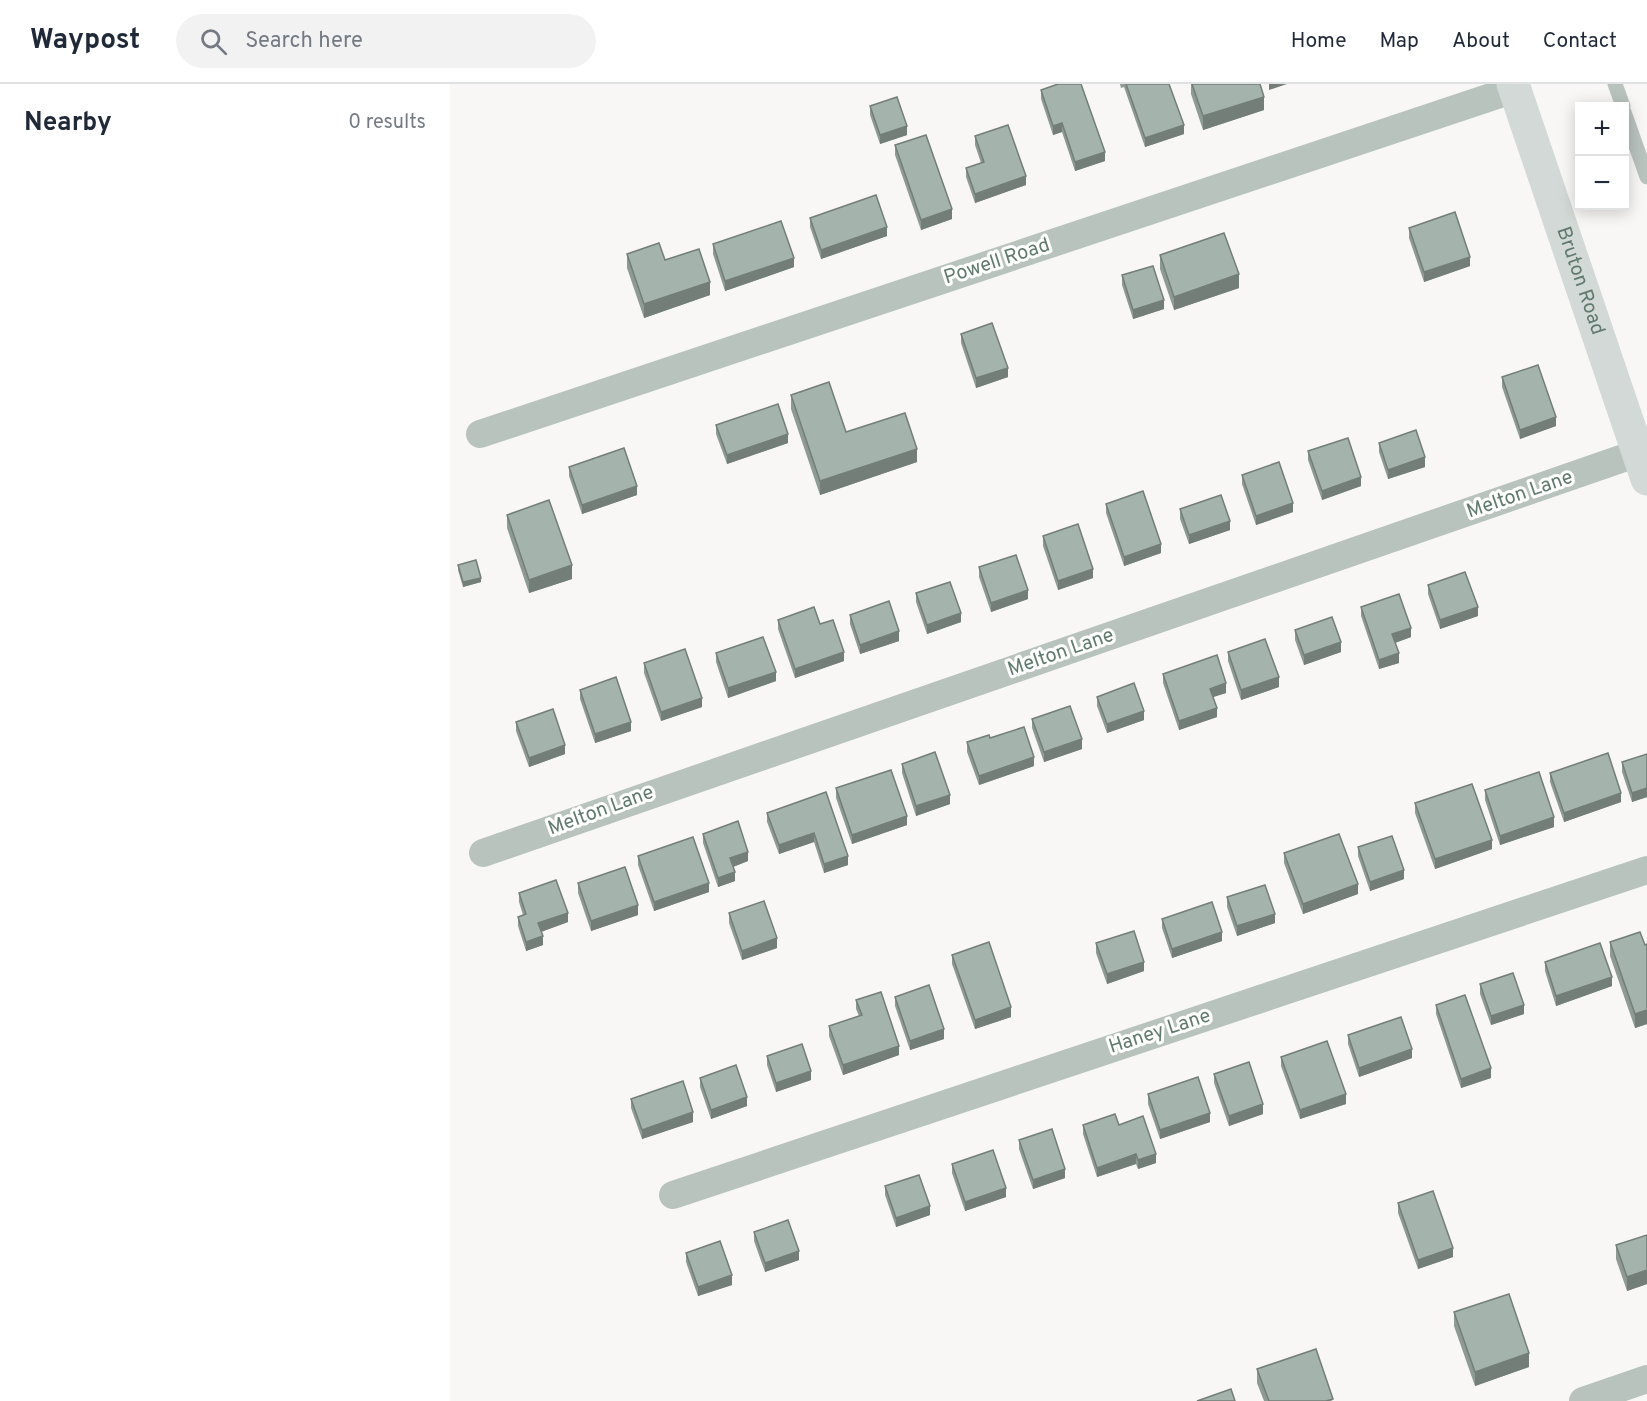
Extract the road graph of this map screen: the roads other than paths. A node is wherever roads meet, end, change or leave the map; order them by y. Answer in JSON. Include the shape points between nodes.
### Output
{"nodes":[{"id":1,"x":1615,"y":84,"type":"edge"},
{"id":2,"x":1514,"y":86,"type":"edge"},
{"id":3,"x":1622,"y":102,"type":"edge"},
{"id":4,"x":1629,"y":126,"type":"edge"},
{"id":5,"x":1647,"y":177,"type":"edge"},
{"id":6,"x":480,"y":434,"type":"dead end"},
{"id":7,"x":1644,"y":461,"type":"edge"},
{"id":8,"x":483,"y":853,"type":"dead end"},
{"id":9,"x":1647,"y":870,"type":"edge"},
{"id":10,"x":673,"y":1195,"type":"dead end"},
{"id":11,"x":1647,"y":1379,"type":"edge"},
{"id":12,"x":1583,"y":1401,"type":"edge"}],
"edges":[{"from":1,"to":3,"type":"lane"},
{"from":2,"to":6,"type":"street","name":"Powell Road"},
{"from":2,"to":7,"type":"main road","name":"Bruton Road"},
{"from":4,"to":5,"type":"lane"},
{"from":7,"to":8,"type":"street","name":"Melton Lane"},
{"from":9,"to":10,"type":"street","name":"Haney Lane"},
{"from":11,"to":12,"type":"street"}]}
